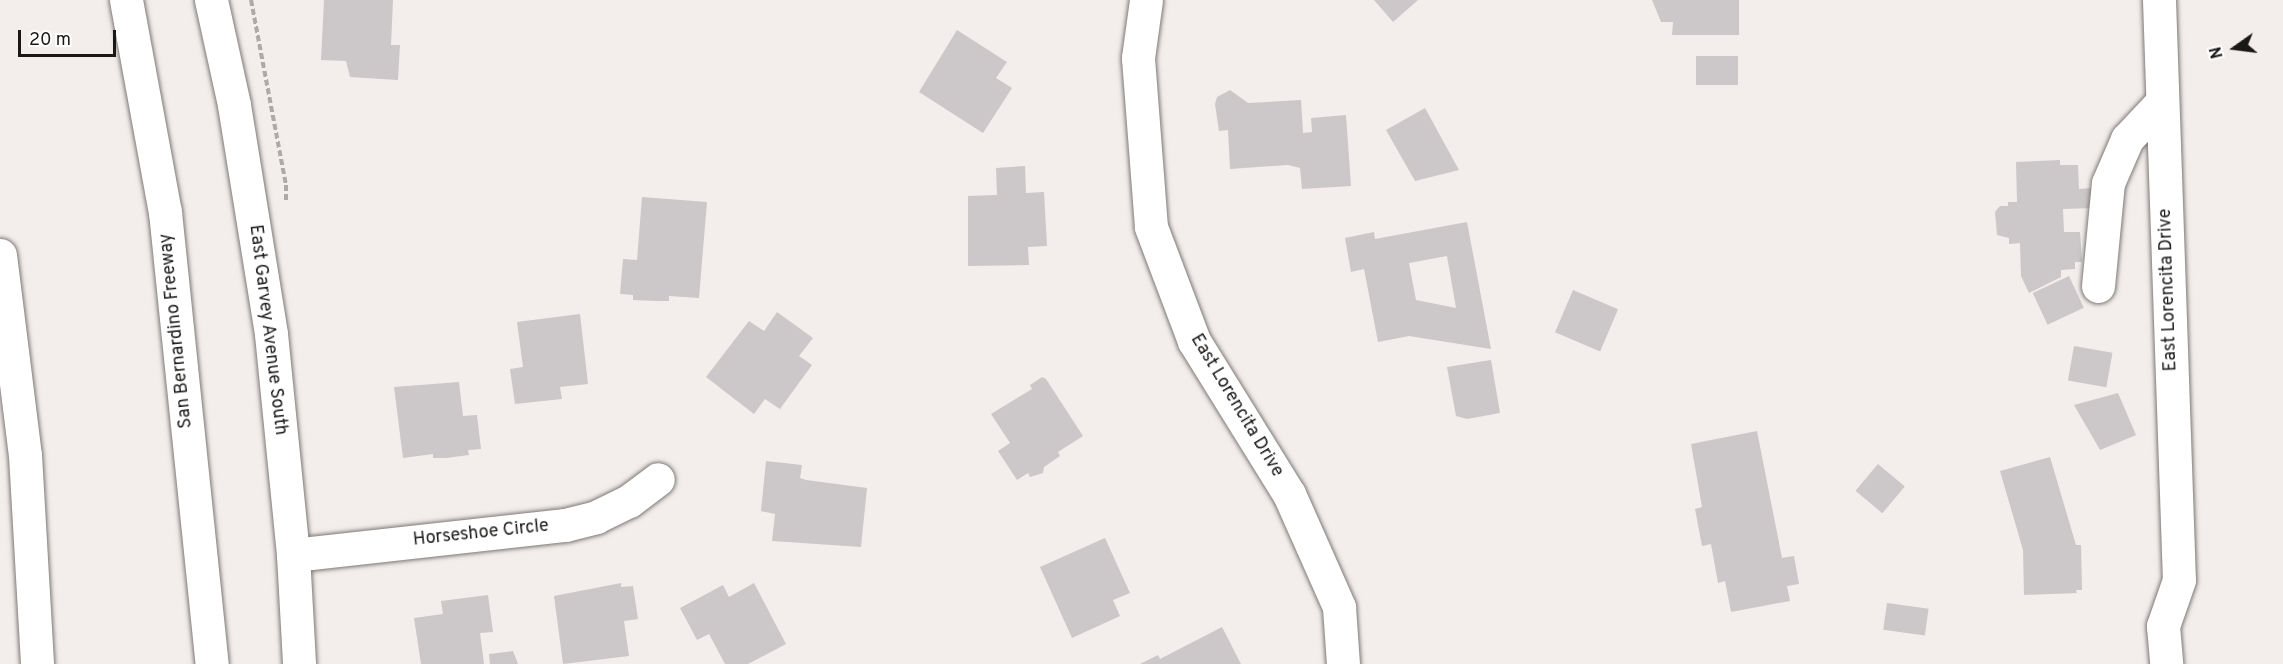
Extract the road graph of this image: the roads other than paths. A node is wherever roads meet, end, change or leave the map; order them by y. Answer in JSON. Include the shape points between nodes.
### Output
{"nodes":[{"id":1,"x":126,"y":0,"type":"edge"},
{"id":2,"x":211,"y":0,"type":"edge"},
{"id":3,"x":1146,"y":0,"type":"edge"},
{"id":4,"x":2159,"y":0,"type":"edge"},
{"id":5,"x":2162,"y":102,"type":"junction"},
{"id":6,"x":0,"y":255,"type":"edge"},
{"id":7,"x":2098,"y":286,"type":"dead end"},
{"id":8,"x":657,"y":479,"type":"dead end"},
{"id":9,"x":293,"y":555,"type":"junction"},
{"id":10,"x":37,"y":664,"type":"edge"},
{"id":11,"x":212,"y":664,"type":"edge"},
{"id":12,"x":299,"y":664,"type":"edge"},
{"id":13,"x":1343,"y":664,"type":"edge"},
{"id":14,"x":2166,"y":664,"type":"edge"}],
"edges":[{"from":1,"to":11,"type":"main road","name":"San Bernardino Freeway","via":[[165,212]]},
{"from":2,"to":9,"type":"main road","name":"East Garvey Avenue South","via":[[234,105],[271,334]]},
{"from":3,"to":13,"type":"main road","name":"East Lorencita Drive","via":[[1138,58],[1150,227],[1194,341],[1294,504],[1339,607]]},
{"from":4,"to":5,"type":"main road","name":"East Lorencita Drive"},
{"from":5,"to":7,"type":"main road","via":[[2127,139],[2108,183]]},
{"from":5,"to":14,"type":"main road","name":"East Lorencita Drive","via":[[2179,580],[2163,626]]},
{"from":6,"to":10,"type":"main road","via":[[25,455]]},
{"from":8,"to":9,"type":"main road","name":"Horseshoe Circle","via":[[629,501],[597,517],[565,525]]},
{"from":9,"to":12,"type":"main road","name":"East Garvey Avenue South"}]}
